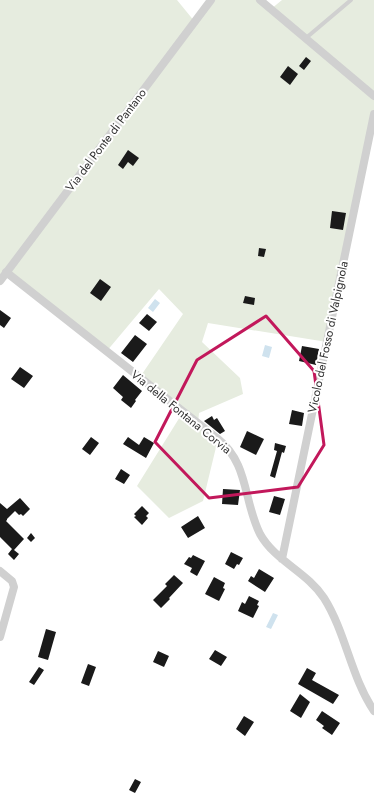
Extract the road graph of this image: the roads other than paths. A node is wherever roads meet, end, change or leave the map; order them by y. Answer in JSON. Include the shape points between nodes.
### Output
{"nodes":[{"id":1,"x":211,"y":0,"type":"edge"},
{"id":2,"x":260,"y":0,"type":"edge"},
{"id":3,"x":351,"y":0,"type":"edge"},
{"id":4,"x":306,"y":38,"type":"junction"},
{"id":5,"x":374,"y":96,"type":"edge"},
{"id":6,"x":374,"y":114,"type":"edge"},
{"id":7,"x":6,"y":272,"type":"junction"},
{"id":8,"x":0,"y":281,"type":"edge"},
{"id":9,"x":282,"y":559,"type":"junction"},
{"id":10,"x":0,"y":571,"type":"edge"},
{"id":11,"x":0,"y":637,"type":"edge"},
{"id":12,"x":374,"y":711,"type":"edge"}],
"edges":[{"from":1,"to":7,"type":"street","name":"Via del Ponte di Pantano"},
{"from":2,"to":4,"type":"street"},
{"from":3,"to":4,"type":"lane"},
{"from":4,"to":5,"type":"street"},
{"from":6,"to":9,"type":"street","name":"Vicolo del Fosso di Valpignola"},
{"from":7,"to":8,"type":"street","name":"Via del Ponte di Pantano"},
{"from":7,"to":9,"type":"street","name":"Via della Fontana Corvia","via":[[228,448],[240,468],[261,534],[272,551]]},
{"from":9,"to":12,"type":"street","name":"Via della Fontana Corvia","via":[[310,582],[324,598]]},
{"from":10,"to":11,"type":"street","via":[[12,581],[14,587]]}]}
